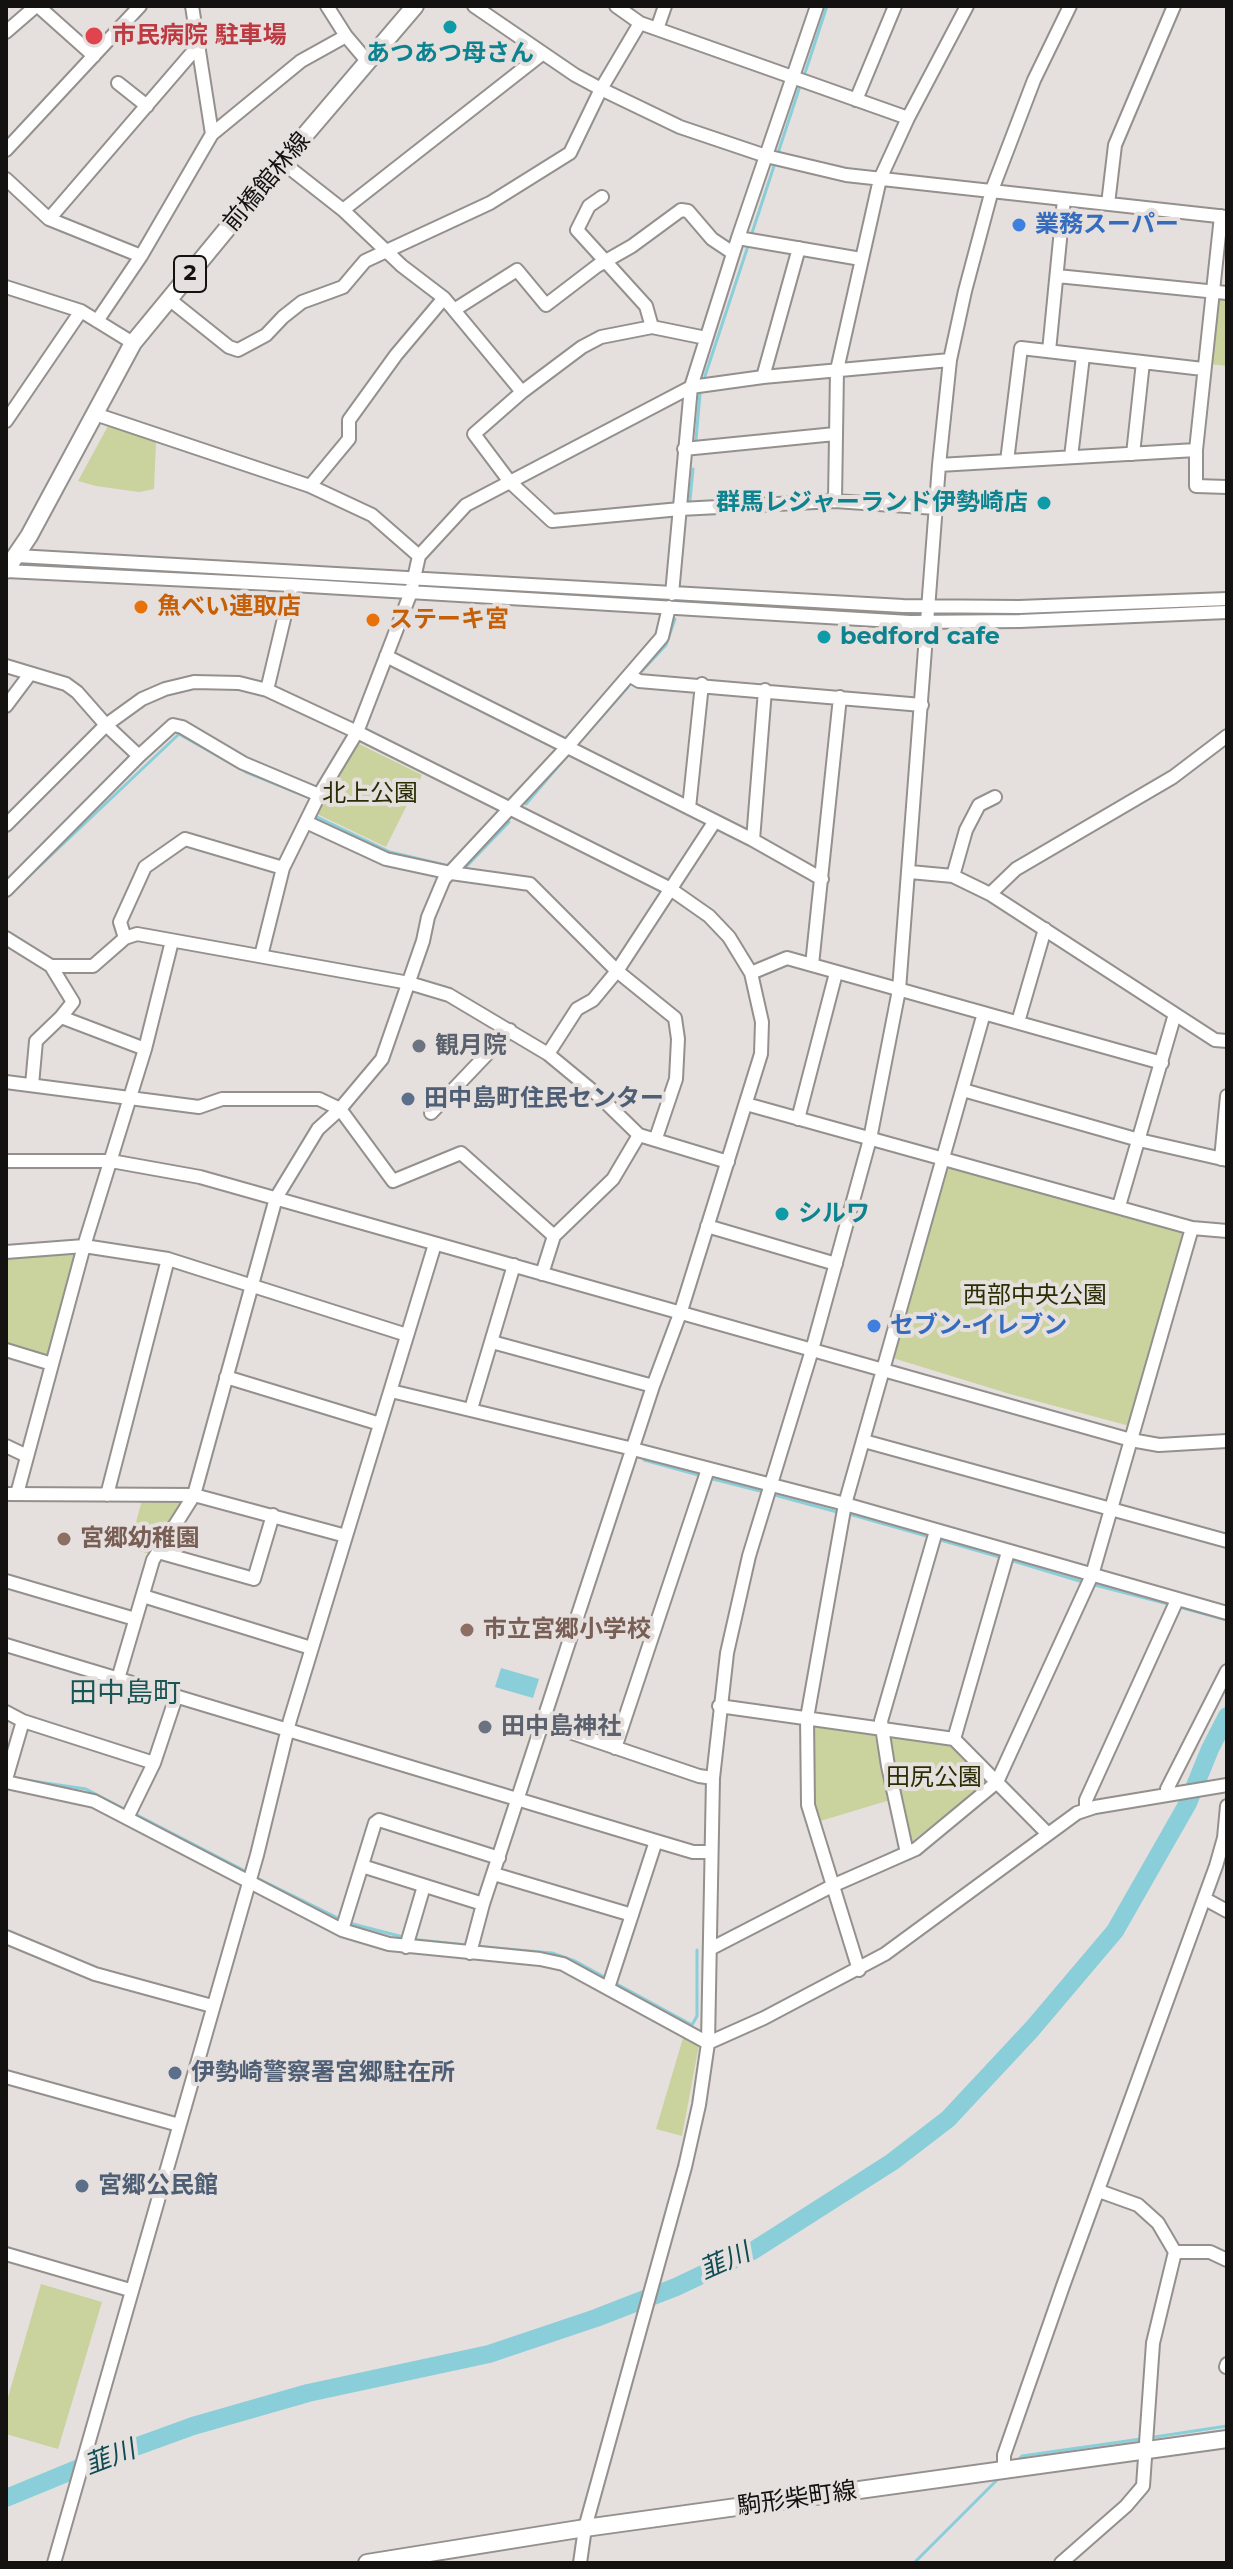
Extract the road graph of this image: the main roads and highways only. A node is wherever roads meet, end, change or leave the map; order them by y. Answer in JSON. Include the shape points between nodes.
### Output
{"nodes":[{"id":1,"x":415,"y":6,"type":"edge"},
{"id":2,"x":12,"y":556,"type":"edge"},
{"id":3,"x":6,"y":570,"type":"edge"},
{"id":4,"x":1227,"y":2439,"type":"edge"},
{"id":5,"x":367,"y":2563,"type":"edge"}],
"edges":[{"from":1,"to":2,"type":"main road","name":"前橋館林線","number":"2","via":[[133,343]]},
{"from":2,"to":3,"type":"main road","name":"前橋館林線","number":"2"},
{"from":4,"to":5,"type":"main road","name":"駒形柴町線"}]}
